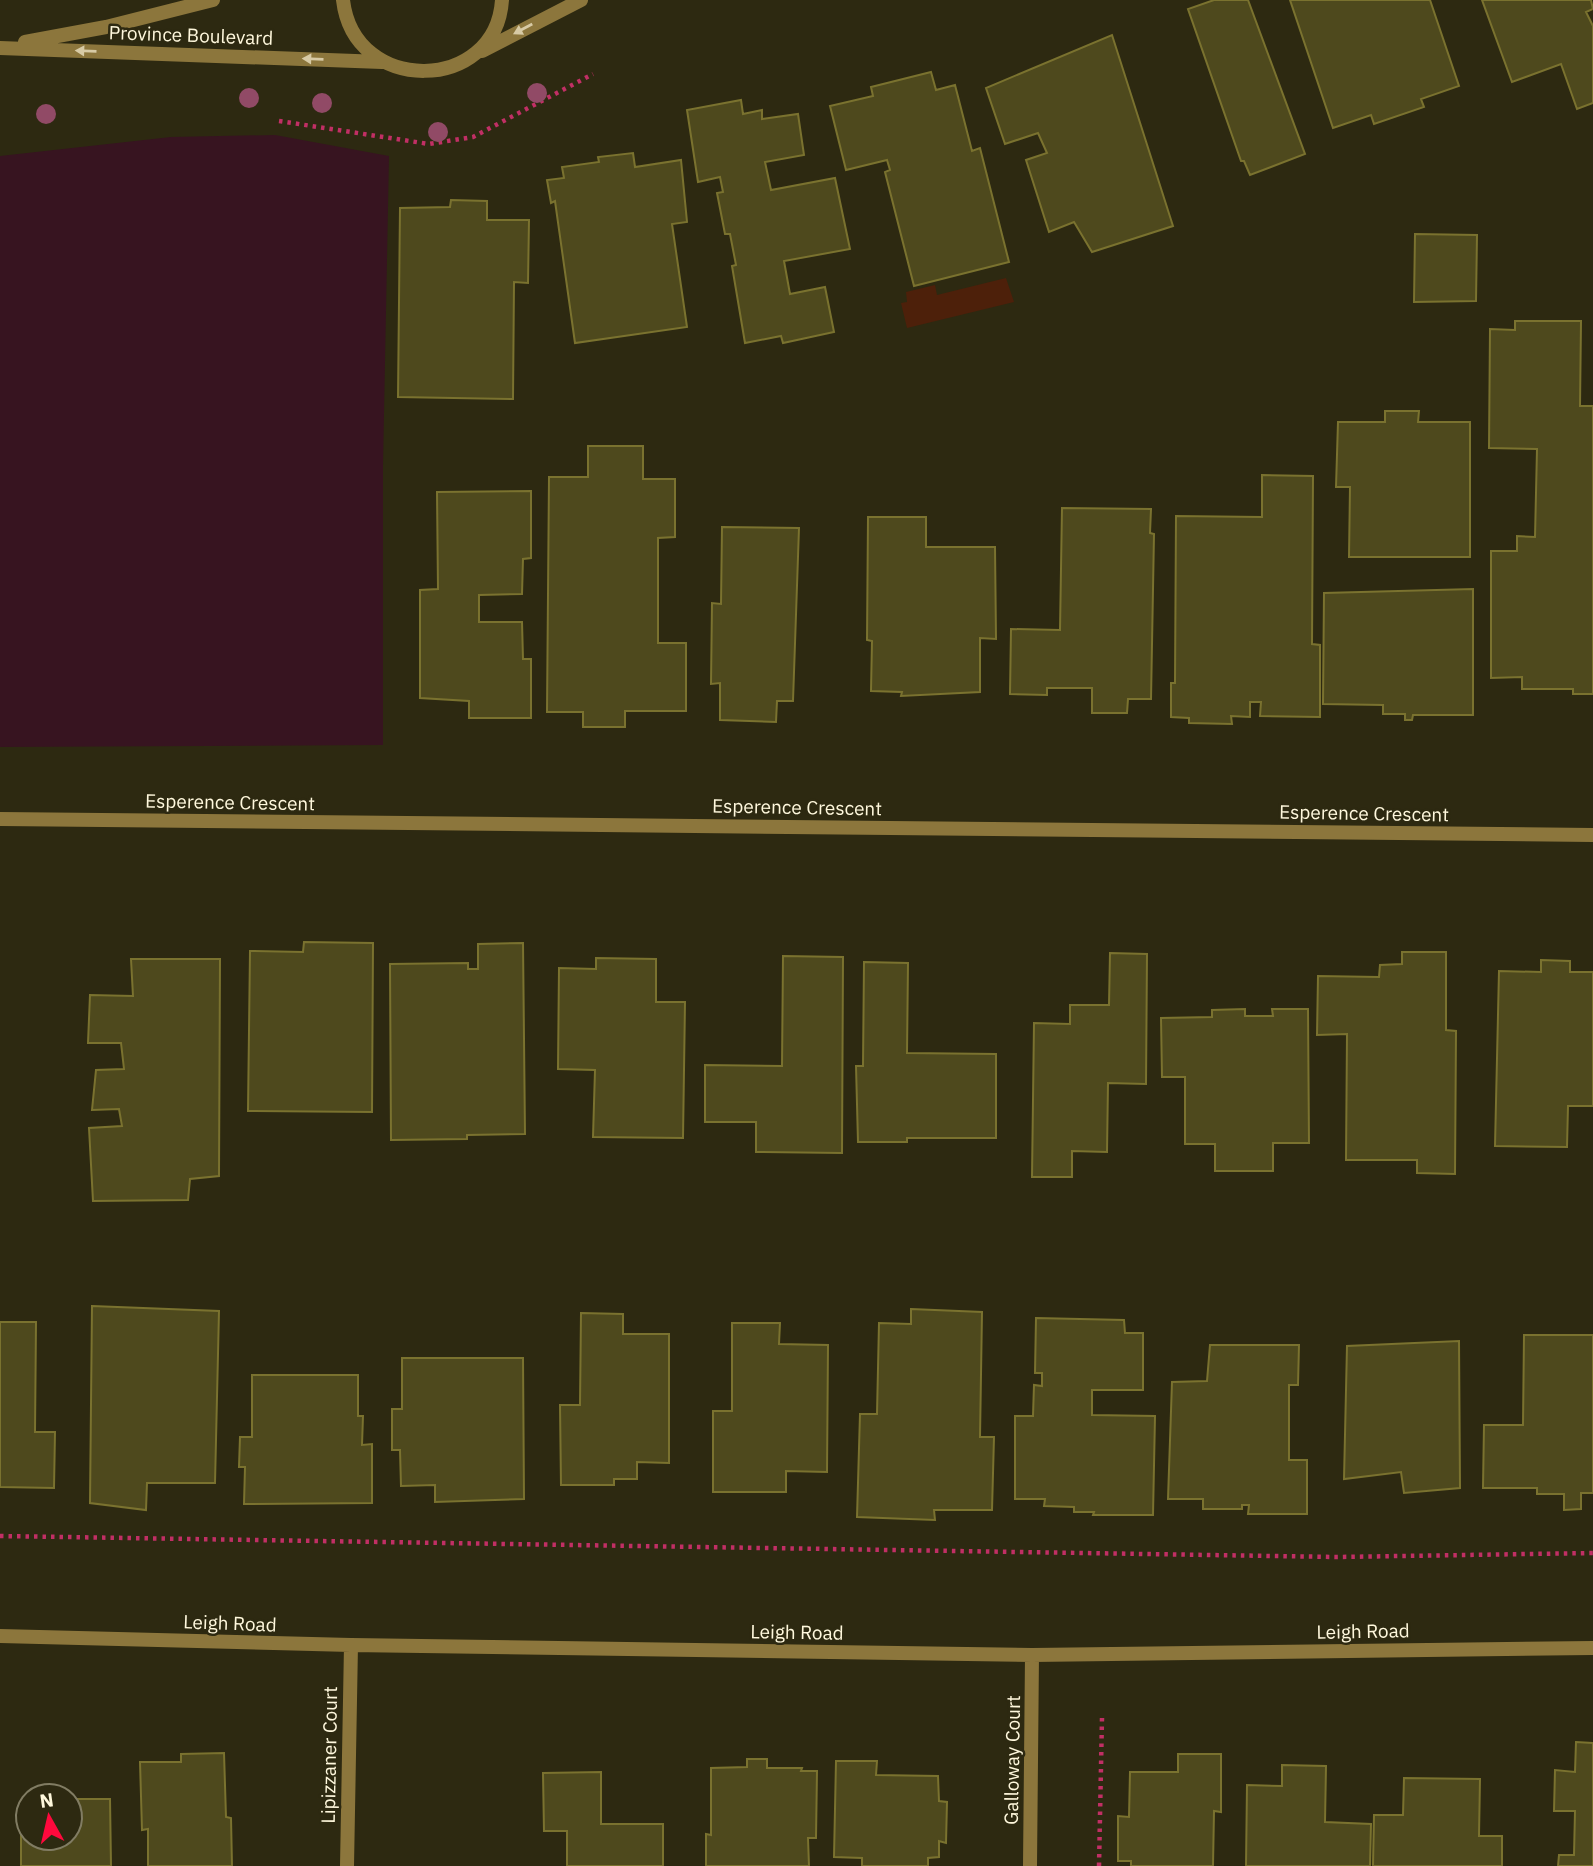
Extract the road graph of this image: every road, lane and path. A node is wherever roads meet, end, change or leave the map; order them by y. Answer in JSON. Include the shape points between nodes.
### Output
{"nodes":[{"id":1,"x":213,"y":0,"type":"edge"},
{"id":2,"x":343,"y":0,"type":"edge"},
{"id":3,"x":502,"y":0,"type":"edge"},
{"id":4,"x":581,"y":0,"type":"edge"},
{"id":5,"x":0,"y":47,"type":"edge"},
{"id":6,"x":467,"y":59,"type":"junction"},
{"id":7,"x":382,"y":62,"type":"junction"},
{"id":8,"x":593,"y":74,"type":"dead end"},
{"id":9,"x":279,"y":121,"type":"dead end"},
{"id":10,"x":0,"y":818,"type":"edge"},
{"id":11,"x":1593,"y":835,"type":"edge"},
{"id":12,"x":0,"y":1536,"type":"edge"},
{"id":13,"x":1593,"y":1553,"type":"edge"},
{"id":14,"x":0,"y":1636,"type":"edge"},
{"id":15,"x":351,"y":1645,"type":"junction"},
{"id":16,"x":1593,"y":1648,"type":"edge"},
{"id":17,"x":1032,"y":1655,"type":"junction"},
{"id":18,"x":1102,"y":1718,"type":"dead end"},
{"id":19,"x":347,"y":1866,"type":"edge"},
{"id":20,"x":1030,"y":1866,"type":"edge"},
{"id":21,"x":1099,"y":1866,"type":"edge"}],
"edges":[{"from":1,"to":5,"type":"street","name":"Province Boulevard"},
{"from":2,"to":7,"type":"street","name":"Province Boulevard","via":[[359,42]]},
{"from":3,"to":6,"type":"street","name":"Province Boulevard","via":[[488,39]]},
{"from":4,"to":6,"type":"street","name":"Province Boulevard","one_way":true},
{"from":7,"to":5,"type":"street","name":"Province Boulevard","one_way":true},
{"from":6,"to":7,"type":"street","name":"Province Boulevard","via":[[440,71],[410,72]]},
{"from":8,"to":9,"type":"path","via":[[473,137],[429,144]]},
{"from":10,"to":11,"type":"street","name":"Esperence Crescent"},
{"from":12,"to":13,"type":"path","via":[[1337,1557]]},
{"from":14,"to":15,"type":"street","name":"Leigh Road"},
{"from":15,"to":17,"type":"street","name":"Leigh Road"},
{"from":15,"to":19,"type":"street","name":"Lipizzaner Court"},
{"from":16,"to":17,"type":"street","name":"Leigh Road"},
{"from":17,"to":20,"type":"street","name":"Galloway Court"},
{"from":18,"to":21,"type":"path"}]}
